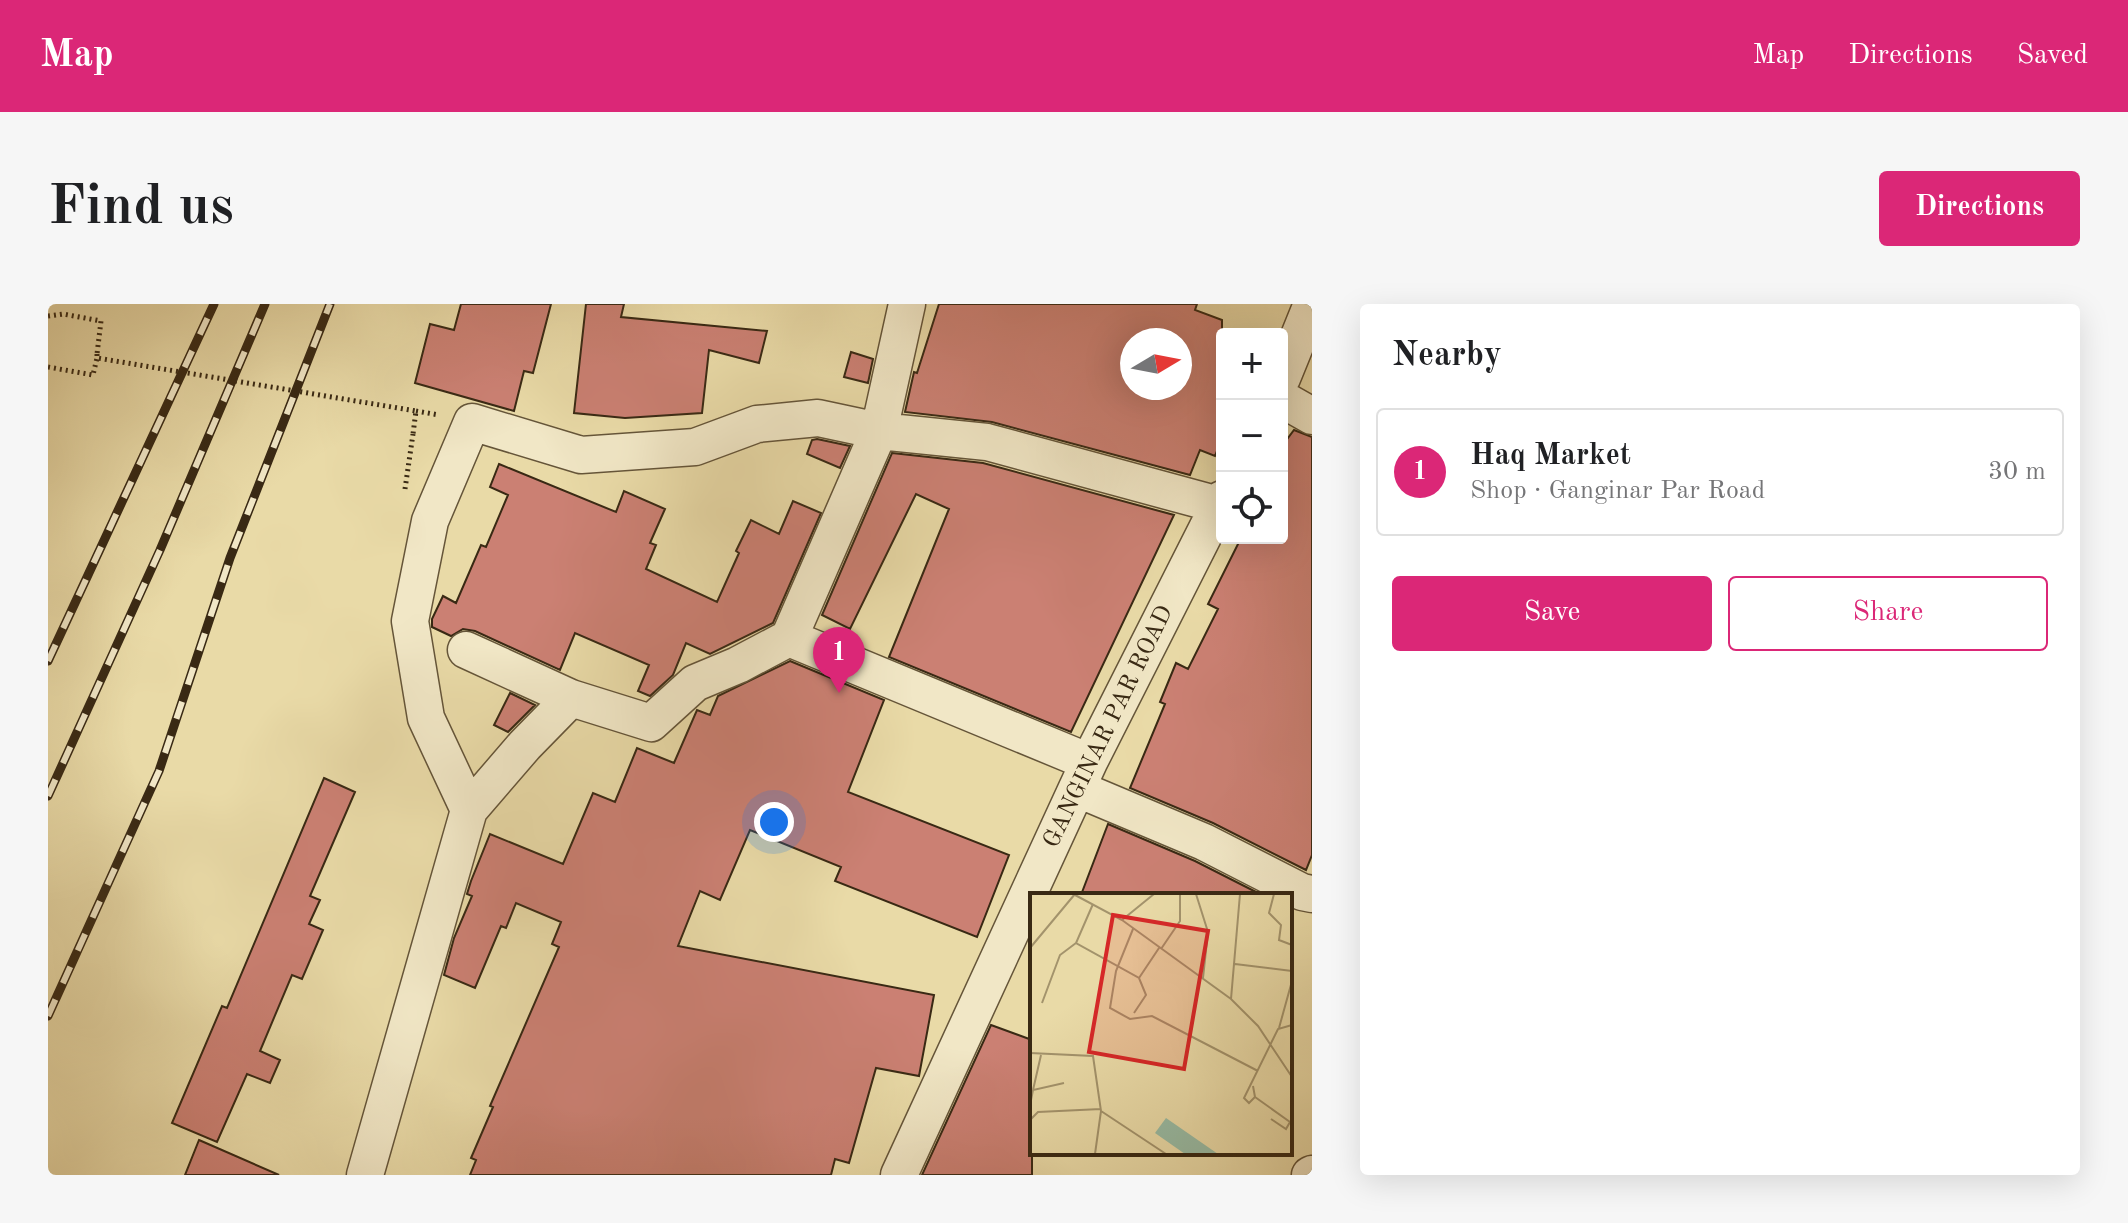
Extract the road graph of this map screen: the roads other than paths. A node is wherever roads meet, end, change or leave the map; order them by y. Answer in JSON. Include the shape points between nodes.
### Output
{"nodes":[{"id":1,"x":907,"y":304,"type":"edge"},
{"id":2,"x":1312,"y":304,"type":"edge"},
{"id":3,"x":1288,"y":363,"type":"edge"},
{"id":4,"x":1284,"y":400,"type":"edge"},
{"id":5,"x":1312,"y":416,"type":"edge"},
{"id":6,"x":879,"y":431,"type":"junction"},
{"id":7,"x":1216,"y":501,"type":"edge"},
{"id":8,"x":1216,"y":510,"type":"edge"},
{"id":9,"x":789,"y":638,"type":"junction"},
{"id":10,"x":466,"y":650,"type":"dead end"},
{"id":11,"x":571,"y":698,"type":"junction"},
{"id":12,"x":1084,"y":776,"type":"junction"},
{"id":13,"x":469,"y":810,"type":"junction"},
{"id":14,"x":1312,"y":894,"type":"edge"},
{"id":15,"x":365,"y":1175,"type":"edge"},
{"id":16,"x":899,"y":1175,"type":"edge"}],
"edges":[{"from":1,"to":6,"type":"street"},
{"from":2,"to":3,"type":"street"},
{"from":4,"to":5,"type":"street"},
{"from":6,"to":7,"type":"street","via":[[987,442]]},
{"from":6,"to":9,"type":"street"},
{"from":6,"to":13,"type":"street","via":[[818,418],[757,424],[695,447],[581,455],[472,422],[430,521],[410,621],[426,718]]},
{"from":8,"to":12,"type":"street","name":"GANGINAR PAR ROAD"},
{"from":9,"to":11,"type":"street","via":[[695,683],[651,723]]},
{"from":9,"to":12,"type":"street"},
{"from":10,"to":11,"type":"street"},
{"from":11,"to":13,"type":"street"},
{"from":12,"to":14,"type":"street"},
{"from":12,"to":16,"type":"street","name":"GANGINAR PAR ROAD"},
{"from":13,"to":15,"type":"street"}]}
